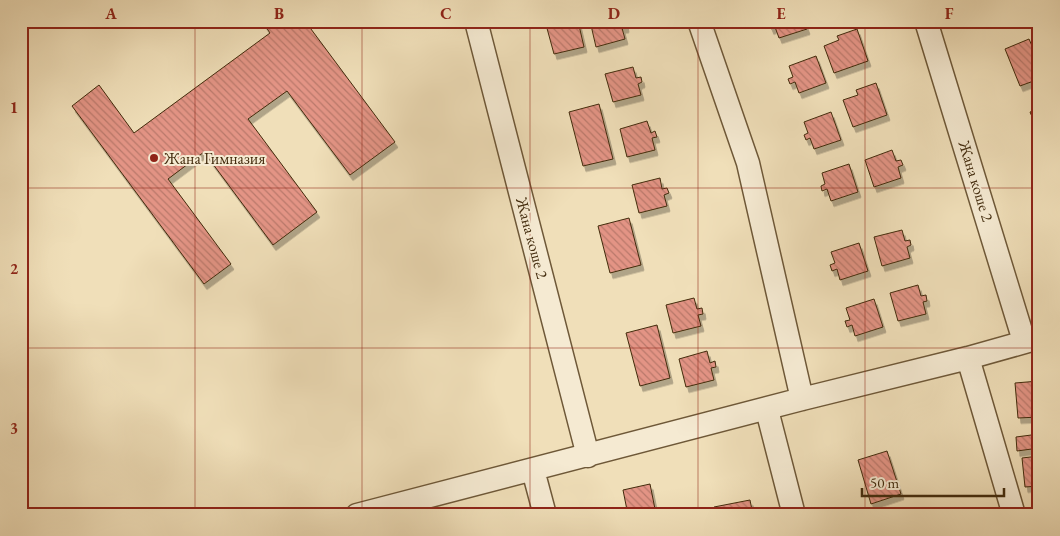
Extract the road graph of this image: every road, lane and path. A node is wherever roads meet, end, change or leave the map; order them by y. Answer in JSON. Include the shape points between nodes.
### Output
{"nodes":[{"id":1,"x":476,"y":21,"type":"edge"},
{"id":2,"x":699,"y":21,"type":"edge"},
{"id":3,"x":926,"y":21,"type":"edge"},
{"id":4,"x":1031,"y":339,"type":"edge"},
{"id":5,"x":968,"y":358,"type":"junction"},
{"id":6,"x":802,"y":399,"type":"junction"},
{"id":7,"x":767,"y":410,"type":"junction"},
{"id":8,"x":588,"y":456,"type":"junction"},
{"id":9,"x":533,"y":470,"type":"junction"},
{"id":10,"x":357,"y":515,"type":"edge"},
{"id":11,"x":544,"y":515,"type":"edge"},
{"id":12,"x":794,"y":515,"type":"edge"},
{"id":13,"x":1014,"y":515,"type":"edge"}],
"edges":[{"from":1,"to":8,"type":"street","name":"Жана коше 2"},
{"from":2,"to":6,"type":"street","via":[[748,163]]},
{"from":3,"to":4,"type":"street","name":"Жана коше 2"},
{"from":4,"to":5,"type":"street","name":"Жана коше 2"},
{"from":5,"to":6,"type":"street","name":"Жана коше 2"},
{"from":5,"to":13,"type":"street"},
{"from":6,"to":7,"type":"street","name":"Жана коше 2"},
{"from":7,"to":8,"type":"street","name":"Жана коше 2"},
{"from":7,"to":12,"type":"street"},
{"from":8,"to":9,"type":"street","name":"Жана коше 2"},
{"from":9,"to":10,"type":"street","name":"Жана коше 2"},
{"from":9,"to":11,"type":"street"}]}
